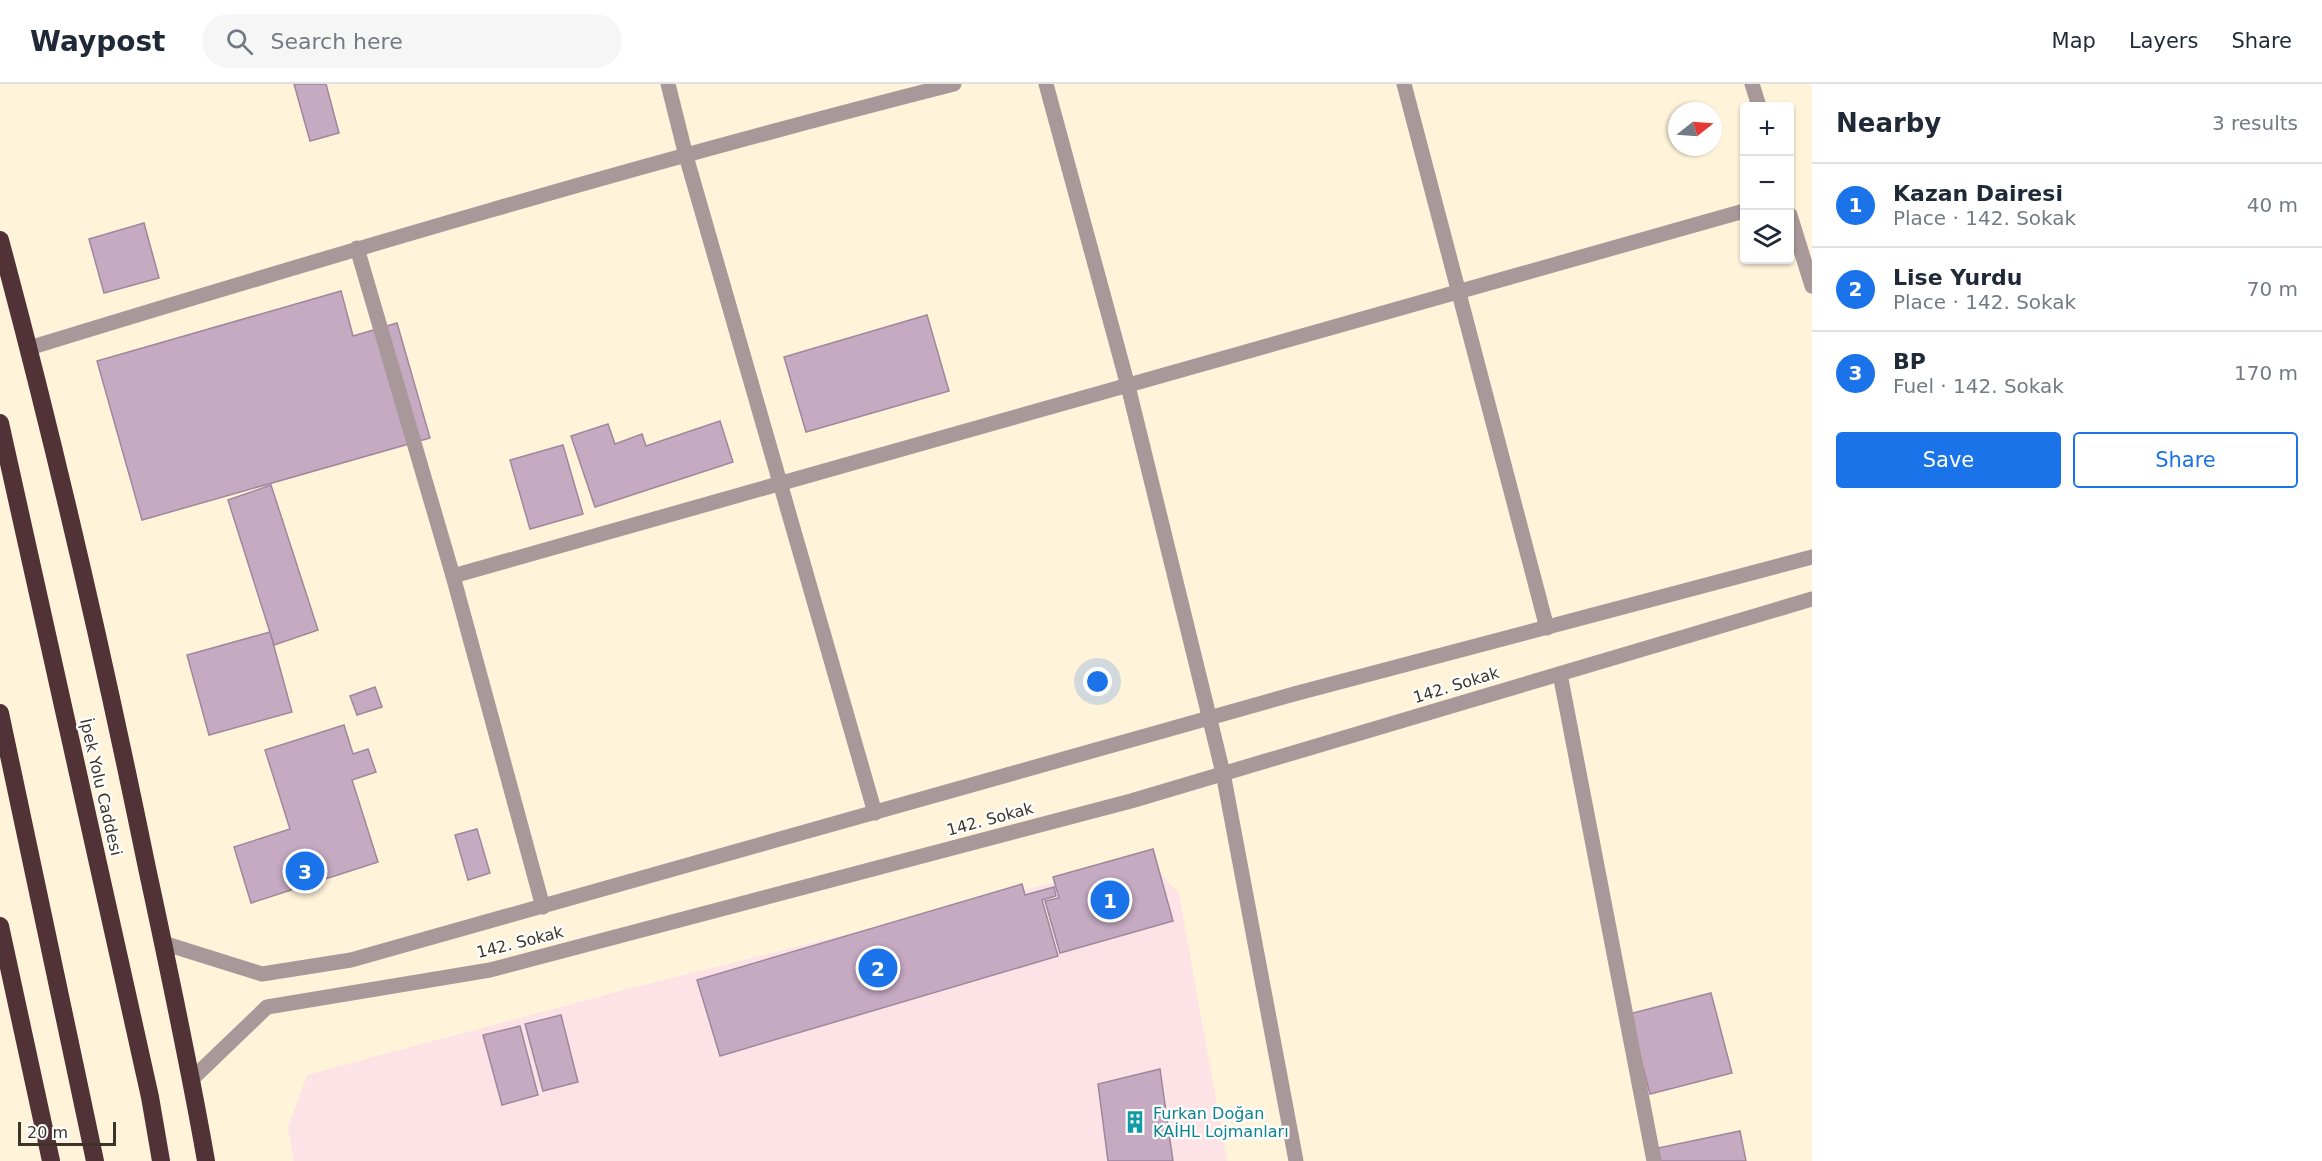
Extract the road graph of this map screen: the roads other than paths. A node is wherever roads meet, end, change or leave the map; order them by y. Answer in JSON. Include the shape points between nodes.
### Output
{"nodes":[{"id":1,"x":668,"y":84,"type":"edge"},
{"id":2,"x":954,"y":84,"type":"edge"},
{"id":3,"x":1046,"y":84,"type":"edge"},
{"id":4,"x":1404,"y":84,"type":"edge"},
{"id":5,"x":1752,"y":84,"type":"edge"},
{"id":6,"x":1758,"y":102,"type":"edge"},
{"id":7,"x":686,"y":156,"type":"junction"},
{"id":8,"x":1740,"y":212,"type":"edge"},
{"id":9,"x":1794,"y":228,"type":"edge"},
{"id":10,"x":0,"y":240,"type":"edge"},
{"id":11,"x":357,"y":248,"type":"junction"},
{"id":12,"x":1812,"y":286,"type":"edge"},
{"id":13,"x":1460,"y":292,"type":"junction"},
{"id":14,"x":29,"y":348,"type":"junction"},
{"id":15,"x":1128,"y":386,"type":"junction"},
{"id":16,"x":0,"y":423,"type":"edge"},
{"id":17,"x":781,"y":484,"type":"junction"},
{"id":18,"x":1812,"y":557,"type":"edge"},
{"id":19,"x":453,"y":576,"type":"junction"},
{"id":20,"x":1812,"y":598,"type":"edge"},
{"id":21,"x":1546,"y":628,"type":"junction"},
{"id":22,"x":1560,"y":674,"type":"junction"},
{"id":23,"x":0,"y":713,"type":"edge"},
{"id":24,"x":1208,"y":719,"type":"junction"},
{"id":25,"x":1223,"y":773,"type":"junction"},
{"id":26,"x":875,"y":813,"type":"junction"},
{"id":27,"x":543,"y":907,"type":"junction"},
{"id":28,"x":0,"y":926,"type":"edge"},
{"id":29,"x":163,"y":943,"type":"junction"},
{"id":30,"x":192,"y":1079,"type":"junction"},
{"id":31,"x":51,"y":1161,"type":"edge"},
{"id":32,"x":95,"y":1161,"type":"edge"},
{"id":33,"x":161,"y":1161,"type":"edge"},
{"id":34,"x":206,"y":1161,"type":"edge"},
{"id":35,"x":1296,"y":1161,"type":"edge"},
{"id":36,"x":1654,"y":1161,"type":"edge"}],
"edges":[{"from":1,"to":7,"type":"street"},
{"from":2,"to":7,"type":"street"},
{"from":3,"to":15,"type":"street"},
{"from":4,"to":13,"type":"street"},
{"from":5,"to":6,"type":"street"},
{"from":7,"to":11,"type":"street"},
{"from":7,"to":17,"type":"street"},
{"from":8,"to":13,"type":"street"},
{"from":9,"to":12,"type":"street"},
{"from":10,"to":14,"type":"highway"},
{"from":11,"to":14,"type":"street"},
{"from":11,"to":19,"type":"street"},
{"from":13,"to":15,"type":"street"},
{"from":13,"to":21,"type":"street"},
{"from":14,"to":29,"type":"highway","via":[[117,721]]},
{"from":15,"to":17,"type":"street"},
{"from":15,"to":24,"type":"street"},
{"from":16,"to":33,"type":"highway","name":"İpek Yolu Caddesi"},
{"from":17,"to":19,"type":"street"},
{"from":17,"to":26,"type":"street"},
{"from":18,"to":21,"type":"street"},
{"from":19,"to":27,"type":"street"},
{"from":20,"to":22,"type":"street","name":"142. Sokak"},
{"from":21,"to":24,"type":"street"},
{"from":22,"to":25,"type":"street","name":"142. Sokak"},
{"from":22,"to":36,"type":"street"},
{"from":23,"to":32,"type":"highway"},
{"from":24,"to":25,"type":"street"},
{"from":24,"to":26,"type":"street"},
{"from":25,"to":30,"type":"street","name":"142. Sokak","via":[[1131,801],[490,970],[267,1007]]},
{"from":25,"to":35,"type":"street"},
{"from":26,"to":27,"type":"street"},
{"from":27,"to":29,"type":"street","via":[[351,960],[262,974]]},
{"from":28,"to":31,"type":"highway"},
{"from":29,"to":30,"type":"highway"},
{"from":30,"to":34,"type":"highway"}]}
